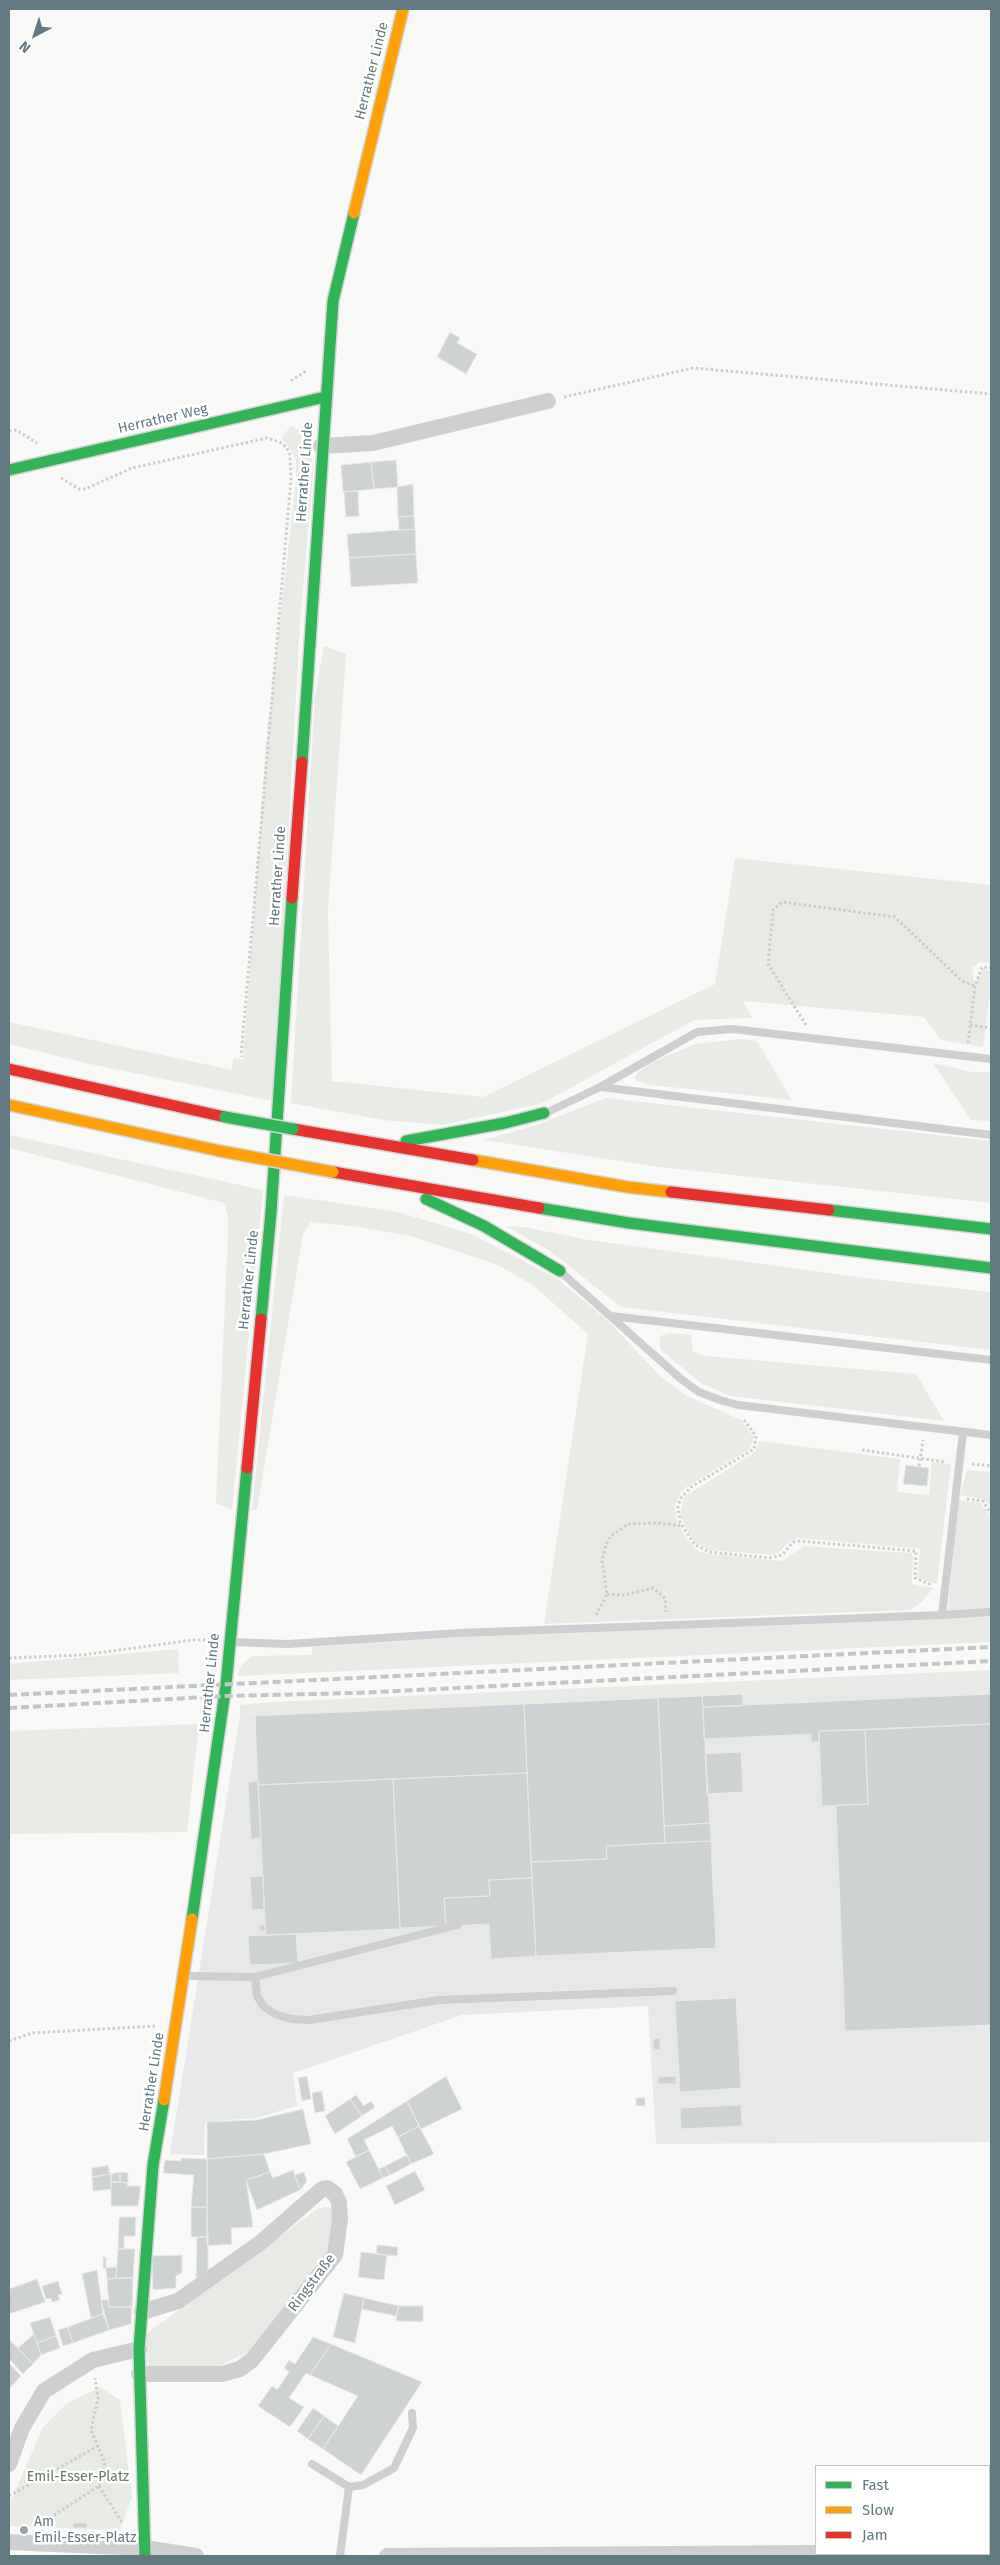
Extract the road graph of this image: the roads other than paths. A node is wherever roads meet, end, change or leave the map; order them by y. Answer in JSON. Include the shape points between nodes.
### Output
{"nodes":[{"id":1,"x":403,"y":9,"type":"edge"},
{"id":2,"x":325,"y":397,"type":"junction"},
{"id":3,"x":548,"y":401,"type":"road end"},
{"id":4,"x":321,"y":446,"type":"junction"},
{"id":5,"x":9,"y":470,"type":"edge"},
{"id":6,"x":991,"y":1059,"type":"edge"},
{"id":7,"x":9,"y":1069,"type":"edge"},
{"id":8,"x":600,"y":1087,"type":"junction"},
{"id":9,"x":9,"y":1105,"type":"edge"},
{"id":10,"x":544,"y":1113,"type":"joint"},
{"id":11,"x":991,"y":1135,"type":"edge"},
{"id":12,"x":386,"y":1145,"type":"junction"},
{"id":13,"x":390,"y":1182,"type":"junction"},
{"id":14,"x":991,"y":1229,"type":"edge"},
{"id":15,"x":991,"y":1268,"type":"edge"},
{"id":16,"x":560,"y":1271,"type":"joint"},
{"id":17,"x":611,"y":1316,"type":"junction"},
{"id":18,"x":991,"y":1360,"type":"edge"},
{"id":19,"x":964,"y":1432,"type":"junction"},
{"id":20,"x":991,"y":1435,"type":"edge"},
{"id":21,"x":991,"y":1612,"type":"edge"},
{"id":22,"x":942,"y":1615,"type":"junction"},
{"id":23,"x":230,"y":1642,"type":"junction"},
{"id":24,"x":457,"y":1926,"type":"dead end"},
{"id":25,"x":184,"y":1976,"type":"junction"},
{"id":26,"x":256,"y":1978,"type":"junction"},
{"id":27,"x":673,"y":1991,"type":"dead end"},
{"id":28,"x":142,"y":2312,"type":"junction"},
{"id":29,"x":139,"y":2349,"type":"junction"},
{"id":30,"x":139,"y":2374,"type":"junction"},
{"id":31,"x":412,"y":2413,"type":"dead end"},
{"id":32,"x":9,"y":2464,"type":"edge"},
{"id":33,"x":312,"y":2464,"type":"dead end"},
{"id":34,"x":349,"y":2487,"type":"junction"},
{"id":35,"x":10,"y":2542,"type":"edge"},
{"id":36,"x":140,"y":2551,"type":"edge"},
{"id":37,"x":815,"y":2553,"type":"edge"},
{"id":38,"x":654,"y":2554,"type":"edge"},
{"id":39,"x":196,"y":2556,"type":"edge"},
{"id":40,"x":340,"y":2556,"type":"edge"},
{"id":41,"x":387,"y":2556,"type":"edge"},
{"id":42,"x":471,"y":2556,"type":"edge"}],
"edges":[{"from":1,"to":2,"type":"main road","name":"Herrather Linde","via":[[333,302]]},
{"from":2,"to":4,"type":"main road","name":"Herrather Linde"},
{"from":2,"to":5,"type":"main road","name":"Herrather Weg"},
{"from":3,"to":4,"type":"street","via":[[373,443]]},
{"from":4,"to":23,"type":"main road","name":"Herrather Linde","via":[[271,1212]]},
{"from":6,"to":8,"type":"lane","via":[[732,1029],[697,1032]]},
{"from":7,"to":12,"type":"main road","bridge":true,"via":[[225,1117]]},
{"from":8,"to":10,"type":"lane"},
{"from":8,"to":11,"type":"lane"},
{"from":9,"to":13,"type":"main road","bridge":true,"via":[[220,1151]]},
{"from":10,"to":12,"type":"main road"},
{"from":12,"to":14,"type":"main road","via":[[627,1186]]},
{"from":13,"to":15,"type":"main road","via":[[629,1223]]},
{"from":13,"to":16,"type":"main road","via":[[484,1226]]},
{"from":16,"to":17,"type":"lane"},
{"from":17,"to":18,"type":"lane"},
{"from":17,"to":19,"type":"lane","via":[[699,1392],[738,1404]]},
{"from":19,"to":20,"type":"lane"},
{"from":19,"to":22,"type":"lane"},
{"from":21,"to":22,"type":"lane"},
{"from":22,"to":23,"type":"lane","via":[[460,1633],[288,1644]]},
{"from":23,"to":25,"type":"main road","name":"Herrather Linde"},
{"from":24,"to":26,"type":"lane"},
{"from":25,"to":26,"type":"lane"},
{"from":25,"to":28,"type":"main road","name":"Herrather Linde","via":[[153,2165]]},
{"from":26,"to":27,"type":"lane","via":[[257,1996],[264,2007],[283,2017],[309,2020],[439,2000]]},
{"from":28,"to":29,"type":"main road","name":"Herrather Linde"},
{"from":28,"to":30,"type":"street","name":"Ringstraße","via":[[178,2301],[260,2243],[322,2189],[327,2188],[339,2202],[340,2237],[332,2260],[252,2360],[240,2369],[222,2374]]},
{"from":29,"to":30,"type":"main road","name":"Herrather Linde"},
{"from":29,"to":32,"type":"street","via":[[94,2360],[44,2391],[22,2428]]},
{"from":30,"to":36,"type":"main road","name":"Herrather Linde"},
{"from":31,"to":34,"type":"lane","via":[[413,2428],[394,2468],[363,2485]]},
{"from":33,"to":34,"type":"lane"},
{"from":34,"to":40,"type":"lane"},
{"from":35,"to":36,"type":"street"},
{"from":36,"to":39,"type":"street"},
{"from":37,"to":38,"type":"street"},
{"from":38,"to":42,"type":"street"},
{"from":41,"to":42,"type":"street"}]}
